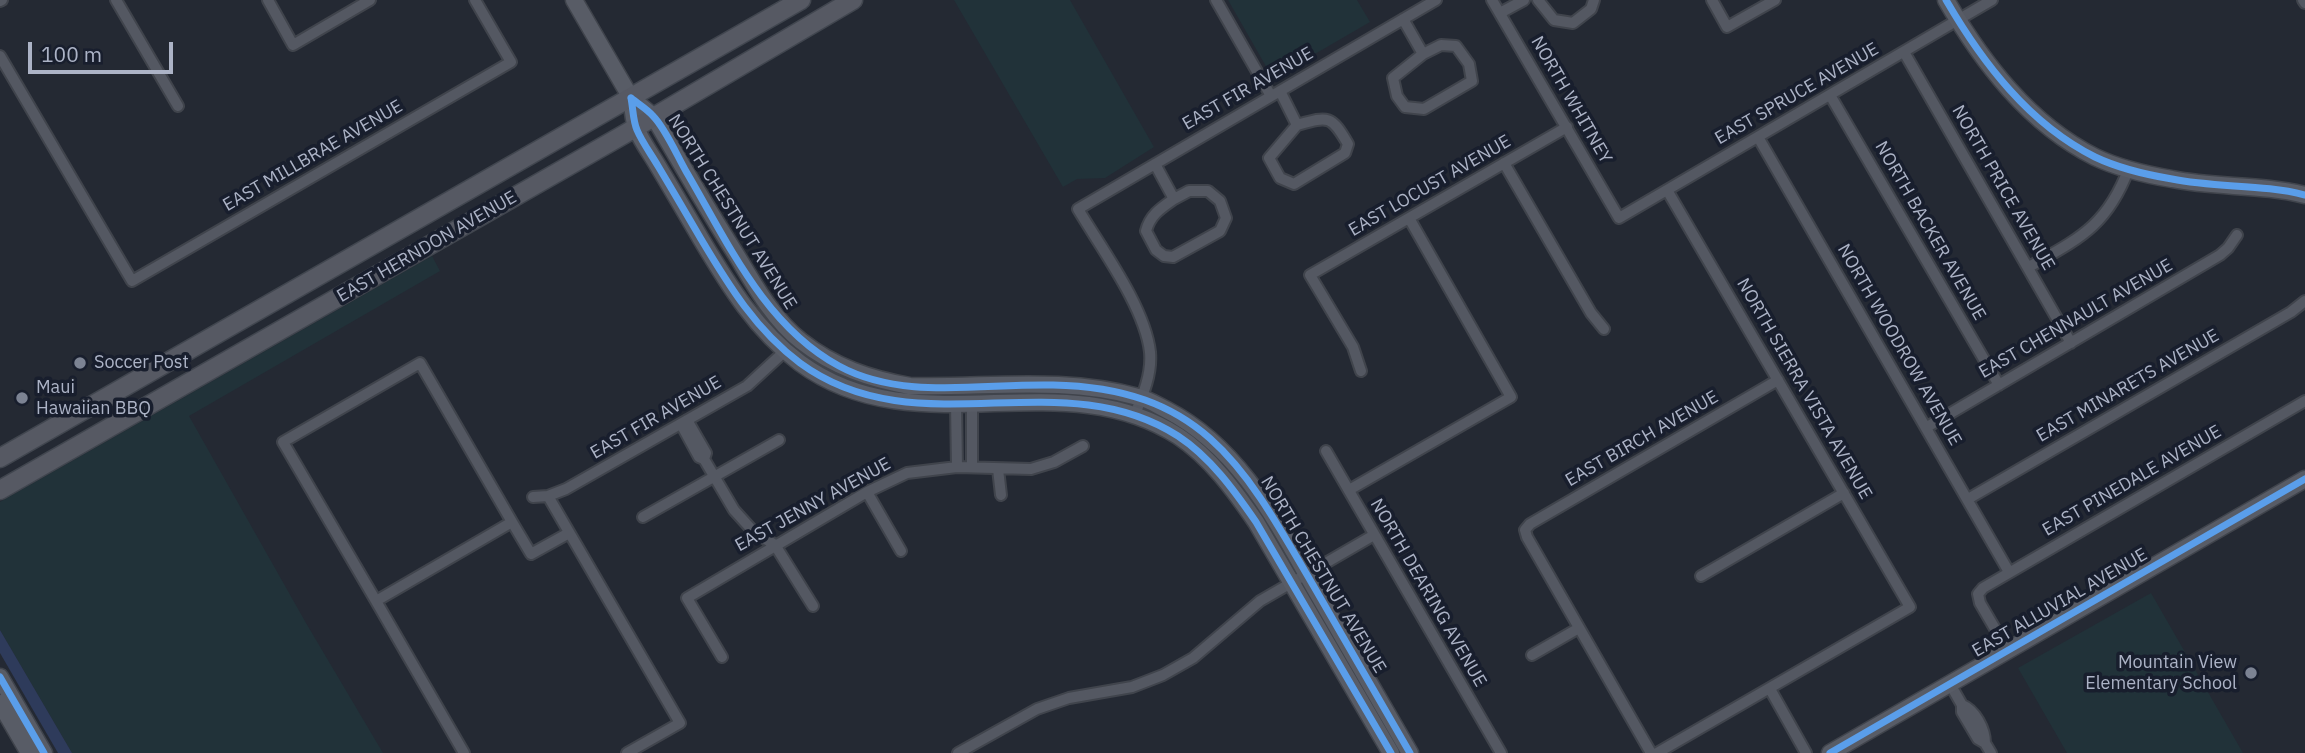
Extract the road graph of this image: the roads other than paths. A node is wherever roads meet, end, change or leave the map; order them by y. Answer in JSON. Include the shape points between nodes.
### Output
{"nodes":[{"id":1,"x":116,"y":0,"type":"edge"},
{"id":2,"x":268,"y":0,"type":"edge"},
{"id":3,"x":370,"y":0,"type":"edge"},
{"id":4,"x":475,"y":0,"type":"edge"},
{"id":5,"x":573,"y":0,"type":"edge"},
{"id":6,"x":801,"y":0,"type":"edge"},
{"id":7,"x":853,"y":0,"type":"edge"},
{"id":8,"x":1216,"y":0,"type":"edge"},
{"id":9,"x":1436,"y":0,"type":"edge"},
{"id":10,"x":1492,"y":0,"type":"edge"},
{"id":11,"x":1524,"y":0,"type":"edge"},
{"id":12,"x":1538,"y":0,"type":"edge"},
{"id":13,"x":1594,"y":0,"type":"edge"},
{"id":14,"x":1712,"y":0,"type":"edge"},
{"id":15,"x":1774,"y":0,"type":"edge"},
{"id":16,"x":1946,"y":0,"type":"edge"},
{"id":17,"x":1992,"y":0,"type":"edge"},
{"id":18,"x":1500,"y":13,"type":"junction"},
{"id":19,"x":1403,"y":19,"type":"junction"},
{"id":20,"x":1958,"y":20,"type":"junction"},
{"id":21,"x":1903,"y":52,"type":"junction"},
{"id":22,"x":1423,"y":54,"type":"junction"},
{"id":23,"x":0,"y":56,"type":"edge"},
{"id":24,"x":1276,"y":93,"type":"junction"},
{"id":25,"x":1830,"y":94,"type":"junction"},
{"id":26,"x":631,"y":99,"type":"junction"},
{"id":27,"x":178,"y":106,"type":"dead end"},
{"id":28,"x":654,"y":117,"type":"junction"},
{"id":29,"x":1297,"y":125,"type":"junction"},
{"id":30,"x":1567,"y":127,"type":"junction"},
{"id":31,"x":635,"y":128,"type":"junction"},
{"id":32,"x":1758,"y":137,"type":"junction"},
{"id":33,"x":1504,"y":163,"type":"junction"},
{"id":34,"x":1155,"y":164,"type":"junction"},
{"id":35,"x":2129,"y":168,"type":"junction"},
{"id":36,"x":1667,"y":190,"type":"junction"},
{"id":37,"x":2305,"y":195,"type":"edge"},
{"id":38,"x":1174,"y":199,"type":"junction"},
{"id":39,"x":1409,"y":218,"type":"junction"},
{"id":40,"x":1619,"y":218,"type":"joint"},
{"id":41,"x":2237,"y":235,"type":"dead end"},
{"id":42,"x":2029,"y":268,"type":"junction"},
{"id":43,"x":738,"y":298,"type":"junction"},
{"id":44,"x":2305,"y":301,"type":"edge"},
{"id":45,"x":1604,"y":329,"type":"dead end"},
{"id":46,"x":801,"y":341,"type":"junction"},
{"id":47,"x":2071,"y":343,"type":"junction"},
{"id":48,"x":785,"y":351,"type":"junction"},
{"id":49,"x":1361,"y":371,"type":"dead end"},
{"id":50,"x":1778,"y":380,"type":"junction"},
{"id":51,"x":1999,"y":384,"type":"junction"},
{"id":52,"x":939,"y":387,"type":"junction"},
{"id":53,"x":1142,"y":397,"type":"junction"},
{"id":54,"x":2305,"y":401,"type":"edge"},
{"id":55,"x":964,"y":404,"type":"junction"},
{"id":56,"x":1135,"y":415,"type":"junction"},
{"id":57,"x":684,"y":422,"type":"junction"},
{"id":58,"x":1927,"y":427,"type":"junction"},
{"id":59,"x":779,"y":440,"type":"dead end"},
{"id":60,"x":1083,"y":446,"type":"dead end"},
{"id":61,"x":1326,"y":452,"type":"dead end"},
{"id":62,"x":0,"y":458,"type":"edge"},
{"id":63,"x":972,"y":466,"type":"junction"},
{"id":64,"x":957,"y":467,"type":"junction"},
{"id":65,"x":998,"y":470,"type":"junction"},
{"id":66,"x":714,"y":477,"type":"junction"},
{"id":67,"x":2305,"y":480,"type":"edge"},
{"id":68,"x":0,"y":490,"type":"edge"},
{"id":69,"x":1349,"y":491,"type":"junction"},
{"id":70,"x":867,"y":492,"type":"junction"},
{"id":71,"x":1844,"y":493,"type":"junction"},
{"id":72,"x":1001,"y":495,"type":"dead end"},
{"id":73,"x":548,"y":496,"type":"junction"},
{"id":74,"x":533,"y":497,"type":"dead end"},
{"id":75,"x":1968,"y":499,"type":"junction"},
{"id":76,"x":643,"y":517,"type":"dead end"},
{"id":77,"x":512,"y":522,"type":"junction"},
{"id":78,"x":569,"y":533,"type":"junction"},
{"id":79,"x":1374,"y":535,"type":"junction"},
{"id":80,"x":775,"y":545,"type":"junction"},
{"id":81,"x":901,"y":551,"type":"dead end"},
{"id":82,"x":2010,"y":572,"type":"junction"},
{"id":83,"x":1306,"y":574,"type":"junction"},
{"id":84,"x":1701,"y":576,"type":"dead end"},
{"id":85,"x":1291,"y":583,"type":"junction"},
{"id":86,"x":376,"y":601,"type":"junction"},
{"id":87,"x":813,"y":606,"type":"dead end"},
{"id":88,"x":1579,"y":628,"type":"junction"},
{"id":89,"x":2008,"y":651,"type":"junction"},
{"id":90,"x":1532,"y":655,"type":"dead end"},
{"id":91,"x":723,"y":657,"type":"dead end"},
{"id":92,"x":0,"y":677,"type":"edge"},
{"id":93,"x":1950,"y":684,"type":"junction"},
{"id":94,"x":1770,"y":689,"type":"junction"},
{"id":95,"x":0,"y":703,"type":"edge"},
{"id":96,"x":0,"y":724,"type":"edge"},
{"id":97,"x":1988,"y":748,"type":"edge"},
{"id":98,"x":16,"y":753,"type":"edge"},
{"id":99,"x":29,"y":753,"type":"edge"},
{"id":100,"x":44,"y":753,"type":"edge"},
{"id":101,"x":464,"y":753,"type":"edge"},
{"id":102,"x":627,"y":753,"type":"edge"},
{"id":103,"x":958,"y":753,"type":"edge"},
{"id":104,"x":1391,"y":753,"type":"edge"},
{"id":105,"x":1410,"y":753,"type":"edge"},
{"id":106,"x":1501,"y":753,"type":"edge"},
{"id":107,"x":1651,"y":753,"type":"edge"},
{"id":108,"x":1657,"y":753,"type":"edge"},
{"id":109,"x":1806,"y":753,"type":"edge"},
{"id":110,"x":1830,"y":753,"type":"edge"}],
"edges":[{"from":1,"to":27,"type":"street"},
{"from":2,"to":3,"type":"street","via":[[293,45]]},
{"from":4,"to":23,"type":"street","name":"EAST MILLBRAE AVENUE","via":[[511,62],[132,281]]},
{"from":5,"to":26,"type":"main road","name":"NORTH CHESTNUT AVENUE"},
{"from":6,"to":26,"type":"main road","name":"EAST HERNDON AVENUE"},
{"from":7,"to":28,"type":"main road","name":"EAST HERNDON AVENUE"},
{"from":8,"to":24,"type":"street"},
{"from":9,"to":19,"type":"street","name":"EAST FIR AVENUE"},
{"from":10,"to":18,"type":"street","name":"NORTH WHITNEY"},
{"from":11,"to":18,"type":"street"},
{"from":12,"to":13,"type":"street","via":[[1554,20],[1573,23],[1591,9]]},
{"from":14,"to":15,"type":"street","via":[[1727,27]]},
{"from":16,"to":20,"type":"main road"},
{"from":17,"to":20,"type":"street","name":"EAST SPRUCE AVENUE"},
{"from":18,"to":30,"type":"street","name":"NORTH WHITNEY"},
{"from":19,"to":22,"type":"street"},
{"from":19,"to":24,"type":"street","name":"EAST FIR AVENUE"},
{"from":20,"to":21,"type":"street","name":"EAST SPRUCE AVENUE"},
{"from":20,"to":35,"type":"main road","via":[[1997,77],[2058,134],[2096,158]]},
{"from":21,"to":25,"type":"street","name":"EAST SPRUCE AVENUE"},
{"from":21,"to":42,"type":"street","name":"NORTH PRICE AVENUE"},
{"from":22,"to":22,"type":"street","via":[[1441,45],[1456,46],[1469,64],[1472,81],[1424,109],[1405,107],[1393,78]]},
{"from":24,"to":29,"type":"street"},
{"from":24,"to":34,"type":"street","name":"EAST FIR AVENUE"},
{"from":25,"to":32,"type":"street","name":"EAST SPRUCE AVENUE"},
{"from":25,"to":51,"type":"street","name":"NORTH BACKER AVENUE"},
{"from":26,"to":28,"type":"main road","name":"NORTH CHESTNUT AVENUE"},
{"from":26,"to":31,"type":"main road","name":"NORTH CHESTNUT AVENUE"},
{"from":26,"to":62,"type":"main road","name":"EAST HERNDON AVENUE"},
{"from":28,"to":31,"type":"main road","name":"EAST HERNDON AVENUE"},
{"from":28,"to":46,"type":"main road","name":"NORTH CHESTNUT AVENUE","via":[[763,298]]},
{"from":29,"to":29,"type":"street","via":[[1322,118],[1336,124],[1348,144],[1346,153],[1294,184],[1280,178],[1269,158]]},
{"from":30,"to":33,"type":"street","name":"EAST LOCUST AVENUE"},
{"from":30,"to":40,"type":"street","name":"NORTH WHITNEY"},
{"from":31,"to":43,"type":"main road","name":"NORTH CHESTNUT AVENUE"},
{"from":31,"to":68,"type":"main road","name":"EAST HERNDON AVENUE"},
{"from":32,"to":36,"type":"street","name":"EAST SPRUCE AVENUE"},
{"from":32,"to":58,"type":"street","name":"NORTH WOODROW AVENUE"},
{"from":33,"to":39,"type":"street","name":"EAST LOCUST AVENUE"},
{"from":33,"to":45,"type":"street"},
{"from":34,"to":38,"type":"street"},
{"from":34,"to":53,"type":"street","name":"EAST FIR AVENUE","via":[[1078,209],[1143,327],[1150,362]]},
{"from":35,"to":37,"type":"main road","via":[[2172,180]]},
{"from":35,"to":42,"type":"street","via":[[2101,220]]},
{"from":36,"to":40,"type":"street","name":"EAST SPRUCE AVENUE"},
{"from":36,"to":50,"type":"street","name":"NORTH SIERRA VISTA AVENUE"},
{"from":38,"to":38,"type":"street","via":[[1189,191],[1208,191],[1220,201],[1226,218],[1220,231],[1173,257],[1156,250],[1146,232],[1157,211]]},
{"from":39,"to":49,"type":"street","name":"EAST LOCUST AVENUE","via":[[1310,275],[1353,347]]},
{"from":39,"to":69,"type":"street","via":[[1511,397]]},
{"from":41,"to":47,"type":"street","name":"EAST CHENNAULT AVENUE","via":[[2220,255]]},
{"from":42,"to":47,"type":"street","name":"NORTH PRICE AVENUE"},
{"from":43,"to":46,"type":"main road","via":[[750,301],[786,341]]},
{"from":43,"to":48,"type":"main road","name":"NORTH CHESTNUT AVENUE"},
{"from":44,"to":75,"type":"street","name":"EAST MINARETS AVENUE"},
{"from":46,"to":52,"type":"main road","name":"NORTH CHESTNUT AVENUE","via":[[856,373],[910,386]]},
{"from":47,"to":51,"type":"street","name":"EAST CHENNAULT AVENUE"},
{"from":48,"to":52,"type":"main road","via":[[799,351],[839,375],[887,391]]},
{"from":48,"to":55,"type":"main road","name":"NORTH CHESTNUT AVENUE","via":[[847,388],[902,402]]},
{"from":48,"to":57,"type":"street","name":"EAST FIR AVENUE","via":[[747,386]]},
{"from":50,"to":71,"type":"street","name":"NORTH SIERRA VISTA AVENUE"},
{"from":50,"to":88,"type":"street","name":"EAST BIRCH AVENUE","via":[[1525,530]]},
{"from":51,"to":58,"type":"street","name":"EAST CHENNAULT AVENUE"},
{"from":52,"to":53,"type":"main road","name":"NORTH CHESTNUT AVENUE","via":[[1068,385]]},
{"from":53,"to":56,"type":"street"},
{"from":53,"to":83,"type":"main road","name":"NORTH CHESTNUT AVENUE","via":[[1185,419],[1222,449],[1268,508]]},
{"from":54,"to":82,"type":"street","name":"EAST PINEDALE AVENUE"},
{"from":55,"to":56,"type":"main road","name":"NORTH CHESTNUT AVENUE","via":[[1096,404]]},
{"from":55,"to":63,"type":"street"},
{"from":55,"to":64,"type":"street"},
{"from":56,"to":85,"type":"main road","name":"NORTH CHESTNUT AVENUE","via":[[1178,437],[1217,471],[1256,522]]},
{"from":57,"to":66,"type":"street","via":[[706,453],[704,459]]},
{"from":57,"to":73,"type":"street","name":"EAST FIR AVENUE"},
{"from":58,"to":75,"type":"street","name":"NORTH WOODROW AVENUE"},
{"from":59,"to":66,"type":"street"},
{"from":60,"to":65,"type":"street","name":"EAST JENNY AVENUE","via":[[1031,469]]},
{"from":61,"to":69,"type":"street","name":"NORTH DEARING AVENUE"},
{"from":63,"to":64,"type":"street","name":"EAST JENNY AVENUE"},
{"from":63,"to":65,"type":"street","name":"EAST JENNY AVENUE"},
{"from":64,"to":70,"type":"street","name":"EAST JENNY AVENUE","via":[[907,473]]},
{"from":65,"to":72,"type":"street"},
{"from":66,"to":76,"type":"street"},
{"from":66,"to":80,"type":"street","via":[[734,510],[753,531]]},
{"from":67,"to":89,"type":"main road","name":"EAST ALLUVIAL AVENUE"},
{"from":69,"to":79,"type":"street","name":"NORTH DEARING AVENUE"},
{"from":70,"to":80,"type":"street","name":"EAST JENNY AVENUE"},
{"from":70,"to":81,"type":"street"},
{"from":71,"to":84,"type":"street"},
{"from":71,"to":94,"type":"street","name":"NORTH SIERRA VISTA AVENUE","via":[[1910,607]]},
{"from":73,"to":74,"type":"street","name":"EAST FIR AVENUE"},
{"from":73,"to":78,"type":"street"},
{"from":75,"to":82,"type":"street","name":"NORTH WOODROW AVENUE"},
{"from":77,"to":78,"type":"street","via":[[531,554]]},
{"from":77,"to":86,"type":"street"},
{"from":77,"to":86,"type":"street","via":[[420,363],[317,422],[284,442]]},
{"from":78,"to":102,"type":"street","via":[[680,723]]},
{"from":79,"to":83,"type":"street"},
{"from":79,"to":106,"type":"street","name":"NORTH DEARING AVENUE"},
{"from":80,"to":87,"type":"street"},
{"from":80,"to":91,"type":"street","name":"EAST JENNY AVENUE","via":[[687,598]]},
{"from":82,"to":89,"type":"street","name":"EAST PINEDALE AVENUE","via":[[1978,594]]},
{"from":83,"to":85,"type":"street"},
{"from":83,"to":105,"type":"main road","name":"NORTH CHESTNUT AVENUE"},
{"from":85,"to":103,"type":"street","via":[[1260,601],[1193,658],[1163,675],[1132,687],[1037,709]]},
{"from":85,"to":104,"type":"main road","name":"NORTH CHESTNUT AVENUE"},
{"from":86,"to":101,"type":"street"},
{"from":88,"to":90,"type":"street"},
{"from":88,"to":107,"type":"street"},
{"from":89,"to":93,"type":"main road","name":"EAST ALLUVIAL AVENUE"},
{"from":92,"to":100,"type":"main road"},
{"from":93,"to":97,"type":"street","via":[[1962,705],[1970,708]]},
{"from":93,"to":110,"type":"main road","name":"EAST ALLUVIAL AVENUE"},
{"from":94,"to":108,"type":"street"},
{"from":94,"to":109,"type":"street"},
{"from":95,"to":99,"type":"main road"},
{"from":96,"to":98,"type":"main road"}]}
